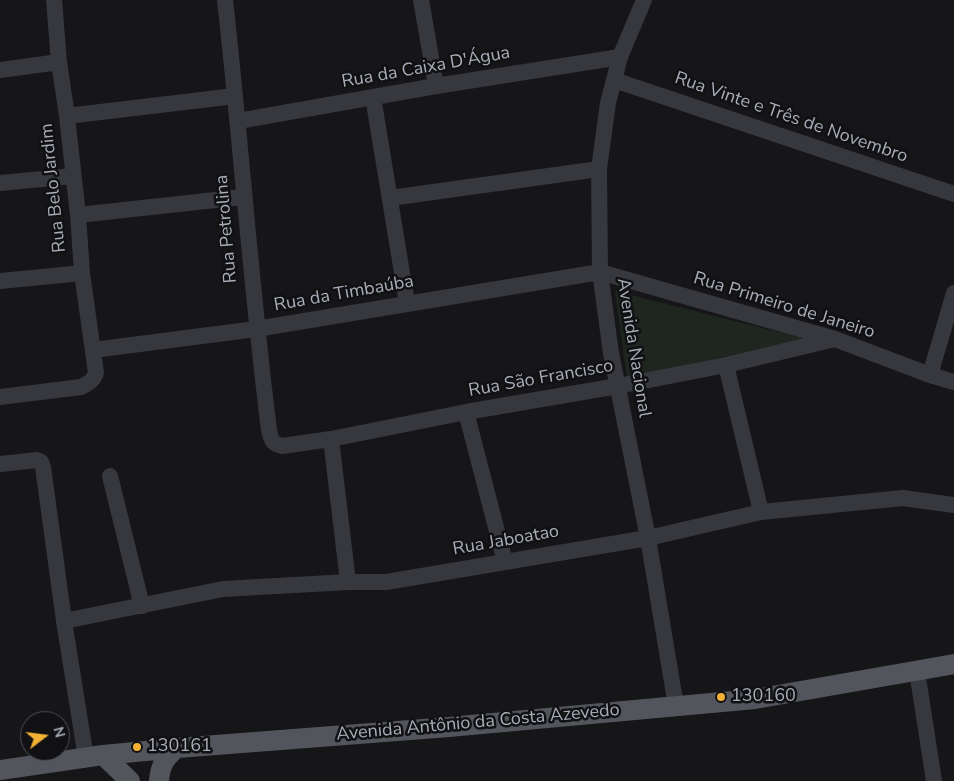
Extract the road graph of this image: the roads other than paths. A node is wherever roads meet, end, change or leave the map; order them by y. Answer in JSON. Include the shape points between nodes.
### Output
{"nodes":[{"id":1,"x":225,"y":0,"type":"edge"},
{"id":2,"x":421,"y":0,"type":"edge"},
{"id":3,"x":631,"y":0,"type":"edge"},
{"id":4,"x":644,"y":0,"type":"edge"},
{"id":5,"x":59,"y":1,"type":"edge"},
{"id":6,"x":636,"y":21,"type":"junction"},
{"id":7,"x":620,"y":57,"type":"junction"},
{"id":8,"x":59,"y":62,"type":"junction"},
{"id":9,"x":0,"y":70,"type":"edge"},
{"id":10,"x":614,"y":80,"type":"junction"},
{"id":11,"x":436,"y":86,"type":"junction"},
{"id":12,"x":236,"y":96,"type":"junction"},
{"id":13,"x":373,"y":97,"type":"junction"},
{"id":14,"x":67,"y":116,"type":"junction"},
{"id":15,"x":238,"y":121,"type":"junction"},
{"id":16,"x":599,"y":169,"type":"junction"},
{"id":17,"x":73,"y":176,"type":"junction"},
{"id":18,"x":0,"y":183,"type":"edge"},
{"id":19,"x":954,"y":194,"type":"edge"},
{"id":20,"x":243,"y":197,"type":"junction"},
{"id":21,"x":390,"y":198,"type":"junction"},
{"id":22,"x":78,"y":215,"type":"junction"},
{"id":23,"x":600,"y":272,"type":"junction"},
{"id":24,"x":82,"y":273,"type":"junction"},
{"id":25,"x":0,"y":281,"type":"edge"},
{"id":26,"x":954,"y":293,"type":"edge"},
{"id":27,"x":407,"y":303,"type":"junction"},
{"id":28,"x":256,"y":329,"type":"junction"},
{"id":29,"x":835,"y":339,"type":"junction"},
{"id":30,"x":93,"y":350,"type":"junction"},
{"id":31,"x":726,"y":365,"type":"junction"},
{"id":32,"x":930,"y":375,"type":"junction"},
{"id":33,"x":954,"y":382,"type":"edge"},
{"id":34,"x":618,"y":386,"type":"junction"},
{"id":35,"x":0,"y":397,"type":"edge"},
{"id":36,"x":466,"y":412,"type":"junction"},
{"id":37,"x":331,"y":440,"type":"junction"},
{"id":38,"x":282,"y":446,"type":"joint"},
{"id":39,"x":0,"y":464,"type":"edge"},
{"id":40,"x":110,"y":476,"type":"dead end"},
{"id":41,"x":954,"y":505,"type":"edge"},
{"id":42,"x":761,"y":512,"type":"junction"},
{"id":43,"x":648,"y":538,"type":"junction"},
{"id":44,"x":505,"y":562,"type":"junction"},
{"id":45,"x":348,"y":582,"type":"junction"},
{"id":46,"x":142,"y":606,"type":"junction"},
{"id":47,"x":64,"y":621,"type":"junction"},
{"id":48,"x":954,"y":664,"type":"edge"},
{"id":49,"x":917,"y":671,"type":"junction"},
{"id":50,"x":676,"y":706,"type":"junction"},
{"id":51,"x":177,"y":748,"type":"junction"},
{"id":52,"x":95,"y":756,"type":"junction"},
{"id":53,"x":0,"y":770,"type":"edge"},
{"id":54,"x":130,"y":781,"type":"edge"},
{"id":55,"x":159,"y":781,"type":"edge"},
{"id":56,"x":934,"y":781,"type":"edge"}],
"edges":[{"from":1,"to":12,"type":"street","name":"Rua Petrolina"},
{"from":2,"to":11,"type":"street"},
{"from":3,"to":6,"type":"street"},
{"from":4,"to":6,"type":"street","name":"Avenida Nacional"},
{"from":5,"to":8,"type":"street","name":"Rua Belo Jardim"},
{"from":6,"to":7,"type":"street","name":"Avenida Nacional"},
{"from":7,"to":10,"type":"street","name":"Avenida Nacional"},
{"from":7,"to":11,"type":"street","name":"Rua da Caixa D'Água"},
{"from":8,"to":9,"type":"street"},
{"from":8,"to":14,"type":"street","name":"Rua Belo Jardim"},
{"from":10,"to":16,"type":"street","name":"Avenida Nacional"},
{"from":10,"to":19,"type":"street","name":"Rua Vinte e Três de Novembro"},
{"from":11,"to":13,"type":"street","name":"Rua da Caixa D'Água"},
{"from":12,"to":14,"type":"street"},
{"from":12,"to":15,"type":"street","name":"Rua Petrolina"},
{"from":13,"to":15,"type":"street","name":"Rua da Caixa D'Água"},
{"from":13,"to":21,"type":"street"},
{"from":14,"to":17,"type":"street","name":"Rua Belo Jardim"},
{"from":15,"to":20,"type":"street","name":"Rua Petrolina"},
{"from":16,"to":21,"type":"street"},
{"from":16,"to":23,"type":"street","name":"Avenida Nacional"},
{"from":17,"to":18,"type":"street"},
{"from":17,"to":22,"type":"street","name":"Rua Belo Jardim"},
{"from":20,"to":22,"type":"street"},
{"from":20,"to":28,"type":"street","name":"Rua Petrolina"},
{"from":21,"to":27,"type":"street"},
{"from":22,"to":24,"type":"street","name":"Rua Belo Jardim"},
{"from":23,"to":27,"type":"street","name":"Rua da Timbaúba"},
{"from":23,"to":29,"type":"street","name":"Rua Primeiro de Janeiro"},
{"from":23,"to":34,"type":"street","name":"Avenida Nacional"},
{"from":24,"to":25,"type":"street"},
{"from":24,"to":30,"type":"street","name":"Rua Belo Jardim"},
{"from":26,"to":32,"type":"street"},
{"from":27,"to":28,"type":"street","name":"Rua da Timbaúba"},
{"from":28,"to":30,"type":"street","name":"Rua da Timbaúba"},
{"from":28,"to":38,"type":"street","name":"Rua Petrolina","via":[[271,440]]},
{"from":29,"to":31,"type":"street","name":"Rua São Francisco"},
{"from":29,"to":32,"type":"street","name":"Rua Primeiro de Janeiro"},
{"from":30,"to":35,"type":"street","name":"Rua Belo Jardim","via":[[96,372],[89,384]]},
{"from":31,"to":34,"type":"street","name":"Rua São Francisco"},
{"from":31,"to":42,"type":"street"},
{"from":32,"to":33,"type":"street","name":"Rua Primeiro de Janeiro"},
{"from":34,"to":36,"type":"street","name":"Rua São Francisco"},
{"from":34,"to":43,"type":"street","name":"Avenida Nacional"},
{"from":36,"to":37,"type":"street","name":"Rua São Francisco"},
{"from":36,"to":44,"type":"street"},
{"from":37,"to":38,"type":"street","name":"Rua São Francisco"},
{"from":37,"to":45,"type":"street"},
{"from":39,"to":47,"type":"street","via":[[41,462]]},
{"from":40,"to":46,"type":"street"},
{"from":41,"to":42,"type":"street","name":"Rua Jaboatao","via":[[903,498]]},
{"from":42,"to":43,"type":"street","name":"Rua Jaboatao"},
{"from":43,"to":44,"type":"street","name":"Rua Jaboatao"},
{"from":43,"to":50,"type":"street","name":"Avenida Nacional"},
{"from":44,"to":45,"type":"street","name":"Rua Jaboatao","via":[[386,582]]},
{"from":45,"to":46,"type":"street","name":"Rua Jaboatao","via":[[223,589]]},
{"from":46,"to":47,"type":"street","name":"Rua Jaboatao"},
{"from":47,"to":52,"type":"street"},
{"from":48,"to":49,"type":"main road","name":"Avenida Antônio da Costa Azevedo"},
{"from":49,"to":50,"type":"main road","name":"Avenida Antônio da Costa Azevedo","via":[[755,699]]},
{"from":49,"to":56,"type":"street"},
{"from":50,"to":51,"type":"main road","name":"Avenida Antônio da Costa Azevedo"},
{"from":51,"to":52,"type":"main road","name":"Avenida Antônio da Costa Azevedo"},
{"from":51,"to":55,"type":"main road","via":[[164,761]]},
{"from":52,"to":53,"type":"main road","name":"Avenida Antônio da Costa Azevedo"},
{"from":52,"to":54,"type":"main road"}]}
